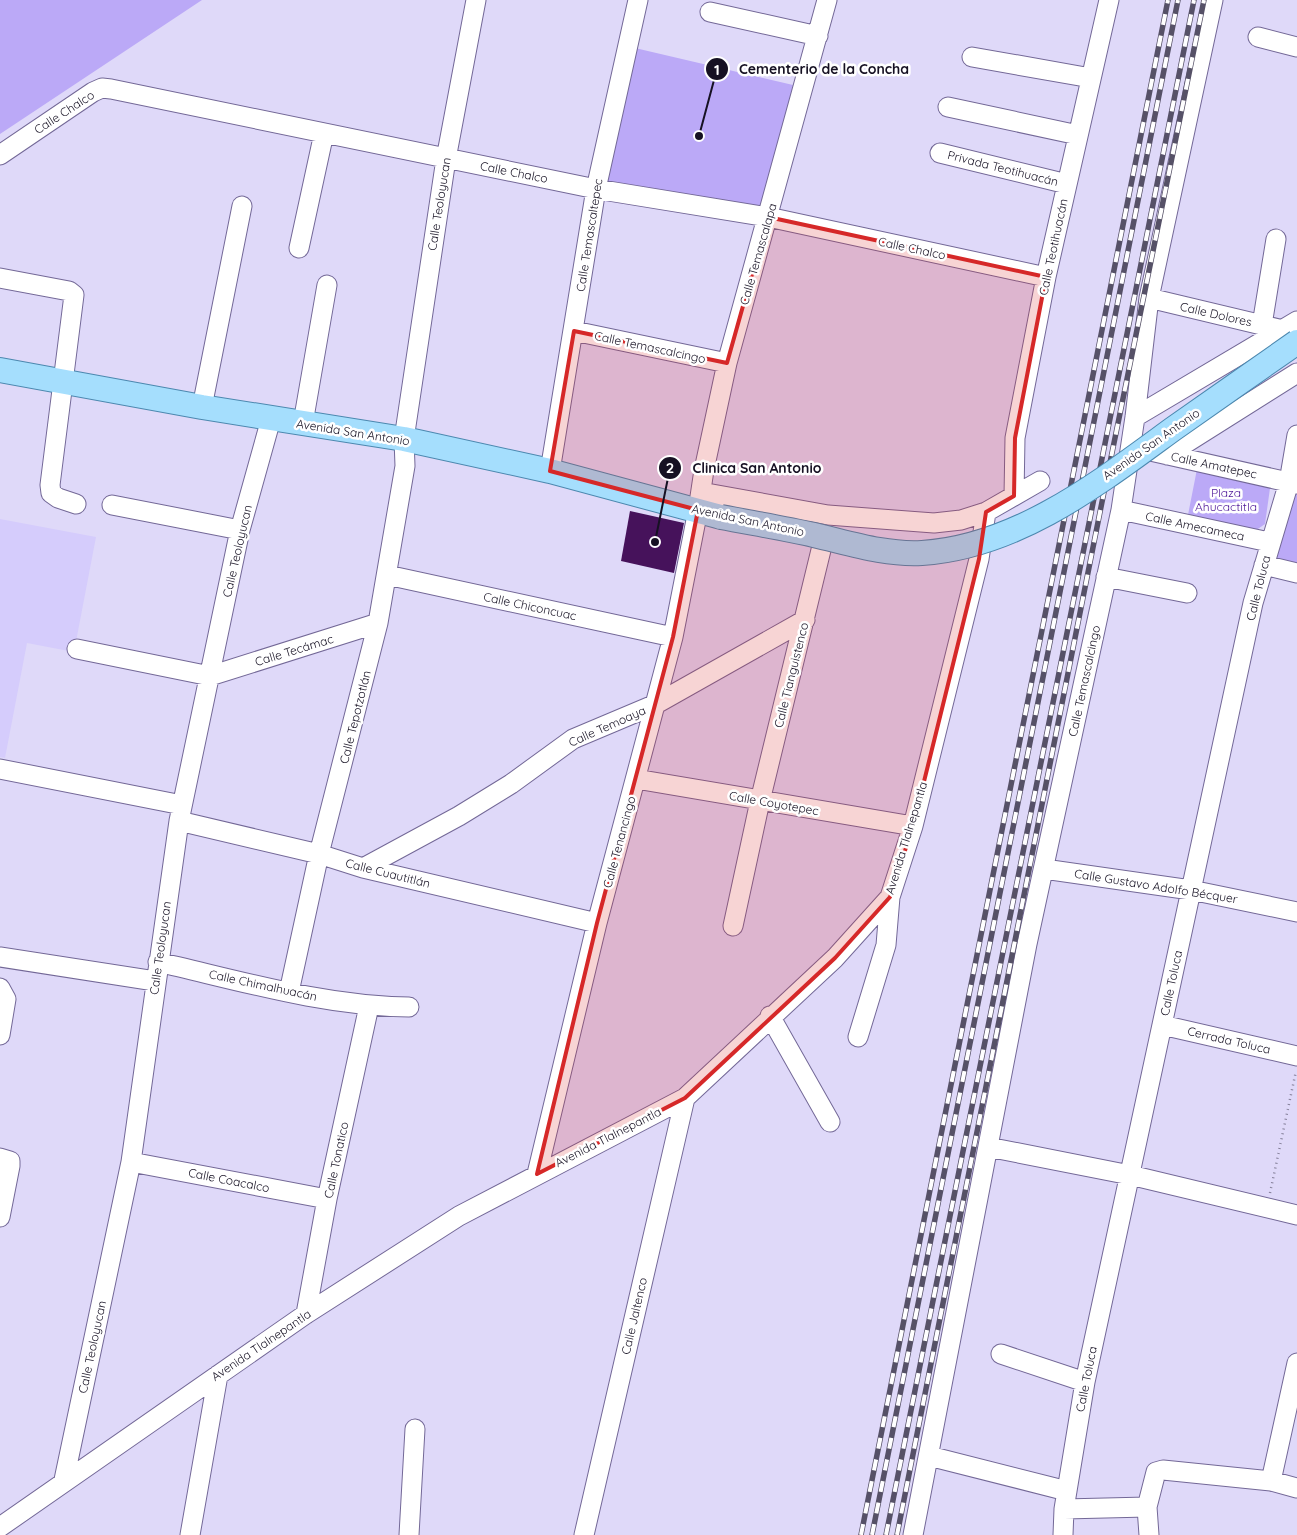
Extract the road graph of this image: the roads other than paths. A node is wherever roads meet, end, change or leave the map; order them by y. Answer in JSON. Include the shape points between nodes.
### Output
{"nodes":[{"id":1,"x":476,"y":0,"type":"edge"},
{"id":2,"x":638,"y":0,"type":"edge"},
{"id":3,"x":826,"y":0,"type":"edge"},
{"id":4,"x":1109,"y":0,"type":"edge"},
{"id":5,"x":1213,"y":0,"type":"edge"},
{"id":6,"x":710,"y":12,"type":"dead end"},
{"id":7,"x":818,"y":36,"type":"junction"},
{"id":8,"x":1258,"y":37,"type":"dead end"},
{"id":9,"x":1297,"y":46,"type":"edge"},
{"id":10,"x":972,"y":57,"type":"dead end"},
{"id":11,"x":1091,"y":78,"type":"junction"},
{"id":12,"x":948,"y":107,"type":"dead end"},
{"id":13,"x":324,"y":133,"type":"junction"},
{"id":14,"x":1078,"y":135,"type":"junction"},
{"id":15,"x":940,"y":152,"type":"dead end"},
{"id":16,"x":0,"y":155,"type":"edge"},
{"id":17,"x":446,"y":159,"type":"junction"},
{"id":18,"x":1067,"y":184,"type":"junction"},
{"id":19,"x":596,"y":189,"type":"junction"},
{"id":20,"x":242,"y":206,"type":"dead end"},
{"id":21,"x":768,"y":217,"type":"junction"},
{"id":22,"x":1276,"y":239,"type":"dead end"},
{"id":23,"x":299,"y":248,"type":"dead end"},
{"id":24,"x":1046,"y":277,"type":"junction"},
{"id":25,"x":0,"y":278,"type":"edge"},
{"id":26,"x":327,"y":285,"type":"dead end"},
{"id":27,"x":1149,"y":298,"type":"junction"},
{"id":28,"x":1262,"y":325,"type":"junction"},
{"id":29,"x":574,"y":331,"type":"junction"},
{"id":30,"x":1292,"y":331,"type":"edge"},
{"id":31,"x":727,"y":363,"type":"junction"},
{"id":32,"x":0,"y":370,"type":"edge"},
{"id":33,"x":1297,"y":373,"type":"edge"},
{"id":34,"x":64,"y":381,"type":"junction"},
{"id":35,"x":202,"y":407,"type":"junction"},
{"id":36,"x":1135,"y":417,"type":"junction"},
{"id":37,"x":271,"y":419,"type":"junction"},
{"id":38,"x":303,"y":424,"type":"junction"},
{"id":39,"x":1297,"y":435,"type":"edge"},
{"id":40,"x":404,"y":439,"type":"junction"},
{"id":41,"x":1131,"y":447,"type":"junction"},
{"id":42,"x":1167,"y":455,"type":"junction"},
{"id":43,"x":550,"y":471,"type":"junction"},
{"id":44,"x":1040,"y":481,"type":"dead end"},
{"id":45,"x":1293,"y":483,"type":"edge"},
{"id":46,"x":1014,"y":496,"type":"junction"},
{"id":47,"x":700,"y":501,"type":"junction"},
{"id":48,"x":76,"y":504,"type":"dead end"},
{"id":49,"x":112,"y":505,"type":"dead end"},
{"id":50,"x":1121,"y":510,"type":"junction"},
{"id":51,"x":986,"y":512,"type":"junction"},
{"id":52,"x":240,"y":530,"type":"junction"},
{"id":53,"x":1269,"y":542,"type":"junction"},
{"id":54,"x":821,"y":550,"type":"dead end"},
{"id":55,"x":1264,"y":565,"type":"junction"},
{"id":56,"x":1297,"y":573,"type":"edge"},
{"id":57,"x":387,"y":575,"type":"junction"},
{"id":58,"x":1106,"y":577,"type":"junction"},
{"id":59,"x":1187,"y":593,"type":"dead end"},
{"id":60,"x":805,"y":620,"type":"junction"},
{"id":61,"x":378,"y":624,"type":"junction"},
{"id":62,"x":673,"y":637,"type":"junction"},
{"id":63,"x":77,"y":649,"type":"dead end"},
{"id":64,"x":210,"y":676,"type":"junction"},
{"id":65,"x":656,"y":704,"type":"junction"},
{"id":66,"x":0,"y":769,"type":"edge"},
{"id":67,"x":636,"y":779,"type":"junction"},
{"id":68,"x":760,"y":801,"type":"junction"},
{"id":69,"x":181,"y":813,"type":"junction"},
{"id":70,"x":912,"y":826,"type":"junction"},
{"id":71,"x":320,"y":854,"type":"junction"},
{"id":72,"x":362,"y":868,"type":"junction"},
{"id":73,"x":1044,"y":869,"type":"junction"},
{"id":74,"x":1191,"y":890,"type":"junction"},
{"id":75,"x":890,"y":897,"type":"junction"},
{"id":76,"x":1297,"y":912,"type":"edge"},
{"id":77,"x":597,"y":923,"type":"junction"},
{"id":78,"x":733,"y":926,"type":"dead end"},
{"id":79,"x":0,"y":957,"type":"edge"},
{"id":80,"x":158,"y":962,"type":"junction"},
{"id":81,"x":155,"y":981,"type":"junction"},
{"id":82,"x":0,"y":988,"type":"edge"},
{"id":83,"x":289,"y":992,"type":"junction"},
{"id":84,"x":369,"y":1006,"type":"junction"},
{"id":85,"x":409,"y":1007,"type":"dead end"},
{"id":86,"x":770,"y":1016,"type":"junction"},
{"id":87,"x":1162,"y":1025,"type":"junction"},
{"id":88,"x":0,"y":1035,"type":"edge"},
{"id":89,"x":858,"y":1037,"type":"dead end"},
{"id":90,"x":1297,"y":1056,"type":"edge"},
{"id":91,"x":685,"y":1098,"type":"junction"},
{"id":92,"x":830,"y":1122,"type":"dead end"},
{"id":93,"x":988,"y":1147,"type":"junction"},
{"id":94,"x":0,"y":1158,"type":"edge"},
{"id":95,"x":131,"y":1162,"type":"junction"},
{"id":96,"x":537,"y":1174,"type":"junction"},
{"id":97,"x":1130,"y":1175,"type":"junction"},
{"id":98,"x":327,"y":1199,"type":"junction"},
{"id":99,"x":1297,"y":1215,"type":"edge"},
{"id":100,"x":0,"y":1217,"type":"edge"},
{"id":101,"x":306,"y":1314,"type":"junction"},
{"id":102,"x":1001,"y":1354,"type":"dead end"},
{"id":103,"x":1297,"y":1363,"type":"edge"},
{"id":104,"x":218,"y":1375,"type":"junction"},
{"id":105,"x":1084,"y":1382,"type":"junction"},
{"id":106,"x":415,"y":1429,"type":"dead end"},
{"id":107,"x":929,"y":1456,"type":"junction"},
{"id":108,"x":64,"y":1480,"type":"junction"},
{"id":109,"x":1271,"y":1481,"type":"junction"},
{"id":110,"x":1297,"y":1488,"type":"edge"},
{"id":111,"x":1065,"y":1500,"type":"junction"},
{"id":112,"x":1147,"y":1507,"type":"junction"},
{"id":113,"x":0,"y":1527,"type":"edge"},
{"id":114,"x":190,"y":1535,"type":"edge"},
{"id":115,"x":409,"y":1535,"type":"edge"},
{"id":116,"x":584,"y":1535,"type":"edge"},
{"id":117,"x":913,"y":1535,"type":"edge"},
{"id":118,"x":1063,"y":1535,"type":"edge"},
{"id":119,"x":1149,"y":1535,"type":"edge"}],
"edges":[{"from":1,"to":17,"type":"street","name":"Calle Teoloyucan"},
{"from":2,"to":19,"type":"street","name":"Calle Temascaltepec"},
{"from":3,"to":7,"type":"street","name":"Calle Temascalapa"},
{"from":4,"to":11,"type":"street","name":"Calle Teotihuacán"},
{"from":5,"to":27,"type":"street","name":"Calle Temascalcingo"},
{"from":6,"to":7,"type":"street"},
{"from":7,"to":21,"type":"street","name":"Calle Temascalapa"},
{"from":8,"to":9,"type":"street"},
{"from":10,"to":11,"type":"street"},
{"from":11,"to":14,"type":"street","name":"Calle Teotihuacán"},
{"from":12,"to":14,"type":"street"},
{"from":13,"to":16,"type":"street","name":"Calle Chalco","via":[[102,88]]},
{"from":13,"to":17,"type":"street","name":"Calle Chalco"},
{"from":13,"to":23,"type":"street"},
{"from":14,"to":18,"type":"street","name":"Calle Teotihuacán"},
{"from":15,"to":18,"type":"street","name":"Privada Teotihuacán"},
{"from":17,"to":19,"type":"street","name":"Calle Chalco"},
{"from":17,"to":40,"type":"street","name":"Calle Teoloyucan"},
{"from":18,"to":24,"type":"street","name":"Calle Teotihuacán"},
{"from":19,"to":21,"type":"street","name":"Calle Chalco"},
{"from":19,"to":29,"type":"street","name":"Calle Temascaltepec"},
{"from":20,"to":35,"type":"street"},
{"from":21,"to":24,"type":"street","name":"Calle Chalco"},
{"from":21,"to":31,"type":"street","name":"Calle Temascalapa"},
{"from":22,"to":28,"type":"street"},
{"from":24,"to":46,"type":"street","name":"Calle Teotihuacán","via":[[1015,438]]},
{"from":25,"to":34,"type":"street","via":[[70,291],[74,295]]},
{"from":26,"to":38,"type":"street"},
{"from":27,"to":28,"type":"street","name":"Calle Dolores"},
{"from":27,"to":36,"type":"street","name":"Calle Temascalcingo"},
{"from":28,"to":30,"type":"street","name":"Calle Dolores"},
{"from":29,"to":31,"type":"street","name":"Calle Temascalcingo"},
{"from":29,"to":43,"type":"street","name":"Calle Temascaltepec"},
{"from":30,"to":36,"type":"street"},
{"from":30,"to":47,"type":"main road","name":"Avenida San Antonio","bridge":true,"via":[[1136,456],[1023,526],[956,549],[920,553],[870,549],[721,517]]},
{"from":31,"to":47,"type":"street","name":"Calle Temascalapa"},
{"from":32,"to":34,"type":"main road","name":"Avenida San Antonio"},
{"from":33,"to":42,"type":"street","name":"Avenida San Antonio"},
{"from":34,"to":35,"type":"main road","name":"Avenida San Antonio"},
{"from":34,"to":48,"type":"street","via":[[50,485],[51,493]]},
{"from":35,"to":37,"type":"main road","name":"Avenida San Antonio"},
{"from":36,"to":41,"type":"street","name":"Calle Temascalcingo"},
{"from":37,"to":38,"type":"main road","name":"Avenida San Antonio"},
{"from":37,"to":52,"type":"street","name":"Calle Teoloyucan"},
{"from":38,"to":40,"type":"main road","name":"Avenida San Antonio"},
{"from":39,"to":45,"type":"street","name":"Calle Toluca"},
{"from":40,"to":43,"type":"main road","name":"Avenida San Antonio"},
{"from":40,"to":57,"type":"street","name":"Calle Tepotzotlán","via":[[405,466]]},
{"from":41,"to":42,"type":"street","name":"Calle Amatepec"},
{"from":41,"to":50,"type":"street","name":"Calle Temascalcingo"},
{"from":42,"to":45,"type":"street","name":"Calle Amatepec"},
{"from":43,"to":47,"type":"main road","name":"Avenida San Antonio"},
{"from":44,"to":46,"type":"street","name":"Avenida San Antonio"},
{"from":45,"to":53,"type":"street","name":"Calle Toluca"},
{"from":46,"to":51,"type":"street","name":"Avenida San Antonio"},
{"from":47,"to":51,"type":"street","name":"Avenida San Antonio","via":[[873,520],[934,523],[961,520]]},
{"from":47,"to":62,"type":"street","name":"Calle Tenancingo"},
{"from":49,"to":52,"type":"street"},
{"from":50,"to":53,"type":"street","name":"Calle Amecameca"},
{"from":50,"to":58,"type":"street","name":"Calle Temascalcingo"},
{"from":51,"to":70,"type":"street","name":"Avenida Tlalnepantla","via":[[979,559]]},
{"from":52,"to":64,"type":"street","name":"Calle Teoloyucan"},
{"from":53,"to":55,"type":"street","name":"Calle Toluca"},
{"from":54,"to":60,"type":"street","name":"Calle Tianguistenco"},
{"from":55,"to":56,"type":"street"},
{"from":55,"to":74,"type":"street","name":"Calle Toluca"},
{"from":57,"to":61,"type":"street","name":"Calle Tepotzotlán"},
{"from":57,"to":62,"type":"street","name":"Calle Chiconcuac"},
{"from":58,"to":59,"type":"street"},
{"from":58,"to":73,"type":"street","name":"Calle Temascalcingo"},
{"from":60,"to":65,"type":"street","name":"Calle Temoaya"},
{"from":60,"to":68,"type":"street","name":"Calle Tianguistenco"},
{"from":61,"to":64,"type":"street","name":"Calle Tecámac"},
{"from":61,"to":71,"type":"street","name":"Calle Tepotzotlán"},
{"from":62,"to":65,"type":"street","name":"Calle Tenancingo"},
{"from":63,"to":64,"type":"street"},
{"from":64,"to":69,"type":"street","name":"Calle Teoloyucan"},
{"from":65,"to":67,"type":"street","name":"Calle Tenancingo"},
{"from":65,"to":72,"type":"street","name":"Calle Temoaya","via":[[573,739],[511,784],[459,816]]},
{"from":66,"to":69,"type":"street","name":"Calle Cuautitlán"},
{"from":67,"to":68,"type":"street","name":"Calle Coyotepec"},
{"from":67,"to":77,"type":"street","name":"Calle Tenancingo"},
{"from":68,"to":70,"type":"street","name":"Calle Coyotepec"},
{"from":68,"to":78,"type":"street","name":"Calle Tianguistenco"},
{"from":69,"to":71,"type":"street","name":"Calle Cuautitlán"},
{"from":69,"to":80,"type":"street","name":"Calle Teoloyucan"},
{"from":70,"to":75,"type":"street","name":"Avenida Tlalnepantla"},
{"from":71,"to":72,"type":"street","name":"Calle Cuautitlán"},
{"from":71,"to":83,"type":"street","name":"Calle Tepotzotlán"},
{"from":72,"to":77,"type":"street","name":"Calle Cuautitlán"},
{"from":73,"to":74,"type":"street","name":"Calle Gustavo Adolfo Bécquer"},
{"from":73,"to":93,"type":"street","name":"Calle Temascalcingo"},
{"from":74,"to":76,"type":"street","name":"Calle Gustavo Adolfo Bécquer"},
{"from":74,"to":87,"type":"street","name":"Calle Toluca"},
{"from":75,"to":86,"type":"street","name":"Avenida Tlalnepantla","via":[[835,958]]},
{"from":75,"to":89,"type":"street","via":[[886,945]]},
{"from":77,"to":96,"type":"street","name":"Calle Tenancingo"},
{"from":79,"to":81,"type":"street"},
{"from":80,"to":81,"type":"street","name":"Calle Teoloyucan"},
{"from":80,"to":83,"type":"street","name":"Calle Chimalhuacán"},
{"from":81,"to":95,"type":"street","name":"Calle Teoloyucan"},
{"from":82,"to":88,"type":"street","via":[[6,999]]},
{"from":83,"to":84,"type":"street","name":"Calle Chimalhuacán"},
{"from":84,"to":85,"type":"street","name":"Calle Chimalhuacán"},
{"from":84,"to":98,"type":"street","name":"Calle Tonatico"},
{"from":86,"to":91,"type":"street","name":"Avenida Tlalnepantla"},
{"from":86,"to":92,"type":"street"},
{"from":87,"to":90,"type":"street","name":"Cerrada Toluca"},
{"from":87,"to":97,"type":"street","name":"Calle Toluca"},
{"from":91,"to":96,"type":"street","name":"Avenida Tlalnepantla"},
{"from":91,"to":116,"type":"street","name":"Calle Jaltenco"},
{"from":93,"to":97,"type":"street"},
{"from":93,"to":107,"type":"street","name":"Calle Temascalcingo"},
{"from":94,"to":100,"type":"street","via":[[10,1161]]},
{"from":95,"to":98,"type":"street","name":"Calle Coacalco"},
{"from":95,"to":108,"type":"street","name":"Calle Teoloyucan"},
{"from":96,"to":101,"type":"street","name":"Avenida Tlalnepantla","via":[[459,1216]]},
{"from":97,"to":99,"type":"street"},
{"from":97,"to":105,"type":"street","name":"Calle Toluca"},
{"from":98,"to":101,"type":"street","name":"Calle Tonatico"},
{"from":101,"to":104,"type":"street","name":"Avenida Tlalnepantla"},
{"from":102,"to":105,"type":"street"},
{"from":103,"to":109,"type":"street"},
{"from":104,"to":108,"type":"street","name":"Avenida Tlalnepantla"},
{"from":104,"to":114,"type":"street"},
{"from":105,"to":111,"type":"street","name":"Calle Toluca"},
{"from":106,"to":115,"type":"street"},
{"from":107,"to":111,"type":"street"},
{"from":107,"to":117,"type":"street","name":"Calle Temascalcingo"},
{"from":108,"to":113,"type":"street","name":"Avenida Tlalnepantla"},
{"from":109,"to":110,"type":"street"},
{"from":109,"to":112,"type":"street","via":[[1163,1470],[1156,1472],[1152,1479]]},
{"from":111,"to":112,"type":"street"},
{"from":111,"to":118,"type":"street","name":"Calle Toluca"},
{"from":112,"to":119,"type":"street"}]}
